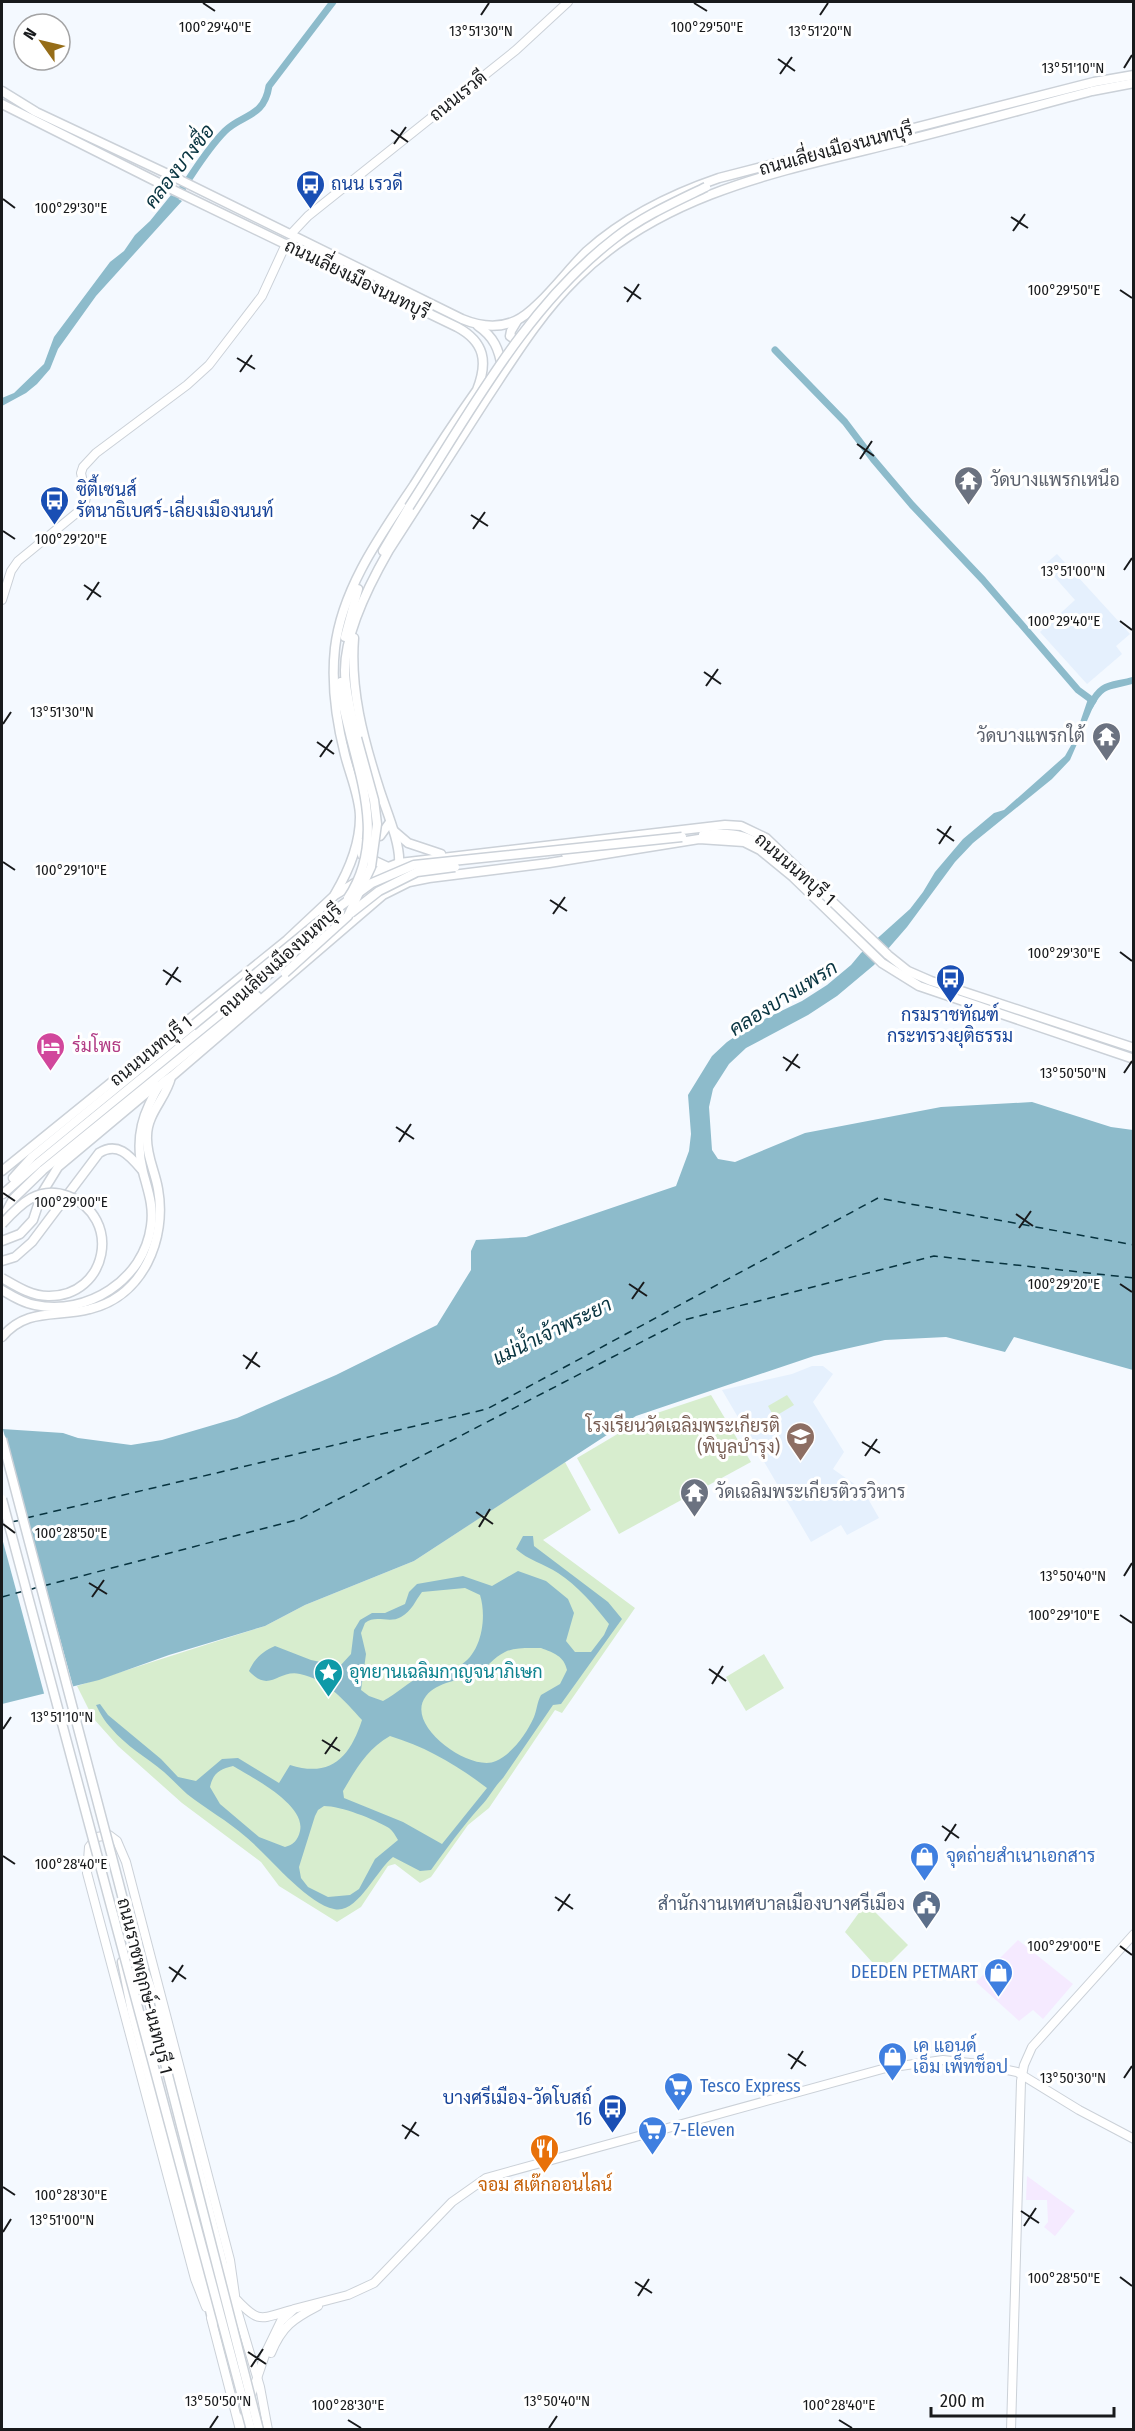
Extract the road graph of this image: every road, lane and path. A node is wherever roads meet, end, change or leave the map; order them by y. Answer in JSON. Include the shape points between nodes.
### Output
{"nodes":[{"id":1,"x":568,"y":2,"type":"edge"},
{"id":2,"x":1134,"y":75,"type":"edge"},
{"id":3,"x":1134,"y":83,"type":"edge"},
{"id":4,"x":2,"y":91,"type":"edge"},
{"id":5,"x":2,"y":105,"type":"edge"},
{"id":6,"x":736,"y":174,"type":"junction"},
{"id":7,"x":291,"y":234,"type":"junction"},
{"id":8,"x":286,"y":244,"type":"junction"},
{"id":9,"x":518,"y":321,"type":"junction"},
{"id":10,"x":476,"y":324,"type":"junction"},
{"id":11,"x":530,"y":334,"type":"junction"},
{"id":12,"x":498,"y":350,"type":"junction"},
{"id":13,"x":482,"y":351,"type":"junction"},
{"id":14,"x":503,"y":373,"type":"junction"},
{"id":15,"x":364,"y":567,"type":"junction"},
{"id":16,"x":2,"y":600,"type":"edge"},
{"id":17,"x":352,"y":613,"type":"junction"},
{"id":18,"x":356,"y":622,"type":"junction"},
{"id":19,"x":354,"y":738,"type":"junction"},
{"id":20,"x":360,"y":818,"type":"junction"},
{"id":21,"x":390,"y":822,"type":"junction"},
{"id":22,"x":358,"y":830,"type":"junction"},
{"id":23,"x":394,"y":831,"type":"junction"},
{"id":24,"x":679,"y":840,"type":"junction"},
{"id":25,"x":450,"y":856,"type":"junction"},
{"id":26,"x":794,"y":865,"type":"junction"},
{"id":27,"x":394,"y":867,"type":"junction"},
{"id":28,"x":451,"y":875,"type":"junction"},
{"id":29,"x":335,"y":895,"type":"junction"},
{"id":30,"x":383,"y":895,"type":"junction"},
{"id":31,"x":348,"y":916,"type":"junction"},
{"id":32,"x":287,"y":940,"type":"junction"},
{"id":33,"x":867,"y":942,"type":"junction"},
{"id":34,"x":306,"y":961,"type":"junction"},
{"id":35,"x":1134,"y":1048,"type":"edge"},
{"id":36,"x":1134,"y":1059,"type":"edge"},
{"id":37,"x":171,"y":1077,"type":"junction"},
{"id":38,"x":159,"y":1084,"type":"junction"},
{"id":39,"x":68,"y":1127,"type":"junction"},
{"id":40,"x":142,"y":1170,"type":"junction"},
{"id":41,"x":2,"y":1171,"type":"edge"},
{"id":42,"x":2,"y":1178,"type":"edge"},
{"id":43,"x":2,"y":1195,"type":"edge"},
{"id":44,"x":2,"y":1222,"type":"edge"},
{"id":45,"x":2,"y":1241,"type":"edge"},
{"id":46,"x":2,"y":1261,"type":"edge"},
{"id":47,"x":2,"y":1278,"type":"edge"},
{"id":48,"x":2,"y":1290,"type":"edge"},
{"id":49,"x":2,"y":1337,"type":"edge"},
{"id":50,"x":2,"y":1439,"type":"edge"},
{"id":51,"x":2,"y":1499,"type":"edge"},
{"id":52,"x":129,"y":1926,"type":"junction"},
{"id":53,"x":116,"y":1931,"type":"junction"},
{"id":54,"x":1134,"y":1935,"type":"edge"},
{"id":55,"x":1022,"y":2074,"type":"junction"},
{"id":56,"x":1134,"y":2139,"type":"edge"},
{"id":57,"x":236,"y":2298,"type":"junction"},
{"id":58,"x":333,"y":2299,"type":"junction"},
{"id":59,"x":294,"y":2309,"type":"junction"},
{"id":60,"x":238,"y":2316,"type":"junction"},
{"id":61,"x":213,"y":2322,"type":"junction"},
{"id":62,"x":249,"y":2347,"type":"junction"},
{"id":63,"x":218,"y":2352,"type":"junction"},
{"id":64,"x":266,"y":2352,"type":"junction"},
{"id":65,"x":225,"y":2364,"type":"junction"},
{"id":66,"x":257,"y":2385,"type":"junction"},
{"id":67,"x":241,"y":2429,"type":"edge"},
{"id":68,"x":251,"y":2430,"type":"edge"},
{"id":69,"x":259,"y":2430,"type":"edge"},
{"id":70,"x":268,"y":2430,"type":"edge"},
{"id":71,"x":1011,"y":2430,"type":"edge"}],
"edges":[{"from":1,"to":7,"type":"street","name":"ถนนเรวดี","via":[[516,51],[308,216]]},
{"from":2,"to":6,"type":"main road","name":"ถนนเลี่ยงเมืองนนทบุรี"},
{"from":3,"to":11,"type":"main road","name":"ถนนเลี่ยงเมืองนนทบุรี","via":[[827,159],[703,196],[638,230],[603,255],[576,278]]},
{"from":4,"to":7,"type":"main road","name":"ถนนเลี่ยงเมืองนนทบุรี"},
{"from":5,"to":8,"type":"main road","name":"ถนนเลี่ยงเมืองนนทบุรี"},
{"from":6,"to":9,"type":"main road","name":"ถนนเลี่ยงเมืองนนทบุรี","via":[[666,199],[615,229]]},
{"from":6,"to":17,"type":"main road","bridge":true,"via":[[667,205],[616,237],[571,276],[533,318],[390,537]]},
{"from":7,"to":10,"type":"main road","name":"ถนนเลี่ยงเมืองนนทบุรี"},
{"from":8,"to":13,"type":"main road","name":"ถนนเลี่ยงเมืองนนทบุรี","via":[[466,332]]},
{"from":8,"to":16,"type":"street","via":[[262,296],[209,365],[83,467],[84,507],[22,556],[11,571]]},
{"from":9,"to":10,"type":"main road","name":"ถนนเลี่ยงเมืองนนทบุรี","via":[[498,326]]},
{"from":9,"to":11,"type":"main road","via":[[510,331],[513,340]]},
{"from":10,"to":12,"type":"main road","name":"ถนนเลี่ยงเมืองนนทบุรี","via":[[489,334]]},
{"from":11,"to":14,"type":"main road","name":"ถนนเลี่ยงเมืองนนทบุรี"},
{"from":12,"to":13,"type":"main road","via":[[492,358]]},
{"from":12,"to":14,"type":"main road","name":"ถนนเลี่ยงเมืองนนทบุรี"},
{"from":13,"to":15,"type":"main road","name":"ถนนเลี่ยงเมืองนนทบุรี","via":[[483,368],[477,390]]},
{"from":14,"to":18,"type":"main road","name":"ถนนเลี่ยงเมืองนนทบุรี","via":[[373,577]]},
{"from":15,"to":17,"type":"main road","name":"ถนนเลี่ยงเมืองนนทบุรี"},
{"from":15,"to":20,"type":"main road","name":"ถนนเลี่ยงเมืองนนทบุรี","via":[[339,628],[333,672],[338,730]]},
{"from":17,"to":19,"type":"main road","name":"ถนนเลี่ยงเมืองนนทบุรี","via":[[340,670],[342,701]]},
{"from":18,"to":19,"type":"main road","name":"ถนนเลี่ยงเมืองนนทบุรี","via":[[345,669]]},
{"from":18,"to":21,"type":"main road","name":"ถนนเลี่ยงเมืองนนทบุรี","via":[[354,688]]},
{"from":19,"to":31,"type":"main road","name":"ถนนเลี่ยงเมืองนนทบุรี","bridge":true,"via":[[374,800],[377,824],[371,867]]},
{"from":19,"to":43,"type":"main road","name":"ถนนเลี่ยงเมืองนนทบุรี","bridge":true,"via":[[366,798],[368,843],[357,885],[339,913]]},
{"from":20,"to":21,"type":"main road","via":[[364,832],[372,837],[380,836]]},
{"from":20,"to":22,"type":"main road","name":"ถนนเลี่ยงเมืองนนทบุรี"},
{"from":21,"to":23,"type":"main road","name":"ถนนเลี่ยงเมืองนนทบุรี"},
{"from":22,"to":27,"type":"main road","name":"ถนนนนทบุรี 1","via":[[360,853]]},
{"from":22,"to":29,"type":"main road","name":"ถนนเลี่ยงเมืองนนทบุรี","via":[[346,875]]},
{"from":23,"to":25,"type":"main road","via":[[408,843]]},
{"from":23,"to":27,"type":"main road","name":"ถนนเลี่ยงเมืองนนทบุรี"},
{"from":24,"to":26,"type":"main road","via":[[725,832],[744,836]]},
{"from":24,"to":28,"type":"main road","name":"ถนนนนทบุรี 1","via":[[549,863]]},
{"from":24,"to":31,"type":"main road","bridge":true,"via":[[417,872],[379,891]]},
{"from":24,"to":33,"type":"main road","name":"ถนนนนทบุรี 1","via":[[731,840],[760,850]]},
{"from":24,"to":39,"type":"main road","bridge":true,"via":[[414,865],[372,883],[316,924]]},
{"from":25,"to":26,"type":"main road","name":"ถนนนนทบุรี 1","via":[[725,825],[741,826],[766,838]]},
{"from":25,"to":27,"type":"main road","name":"ถนนนนทบุรี 1"},
{"from":26,"to":33,"type":"main road","name":"ถนนนนทบุรี 1"},
{"from":27,"to":28,"type":"main road","name":"ถนนนนทบุรี 1","via":[[406,876]]},
{"from":27,"to":29,"type":"main road","name":"ถนนนนทบุรี 1"},
{"from":27,"to":30,"type":"main road"},
{"from":28,"to":30,"type":"main road","name":"ถนนนนทบุรี 1","via":[[409,882]]},
{"from":29,"to":32,"type":"main road","name":"ถนนนนทบุรี 1"},
{"from":30,"to":34,"type":"main road","name":"ถนนนนทบุรี 1"},
{"from":31,"to":44,"type":"main road","name":"ถนนเลี่ยงเมืองนนทบุรี","bridge":true,"via":[[285,973],[43,1170],[13,1199]]},
{"from":32,"to":34,"type":"main road","via":[[301,939],[307,943],[310,952]]},
{"from":32,"to":41,"type":"main road","name":"ถนนนนทบุรี 1"},
{"from":33,"to":35,"type":"main road","name":"ถนนนนทบุรี 1","via":[[908,971],[931,981]]},
{"from":33,"to":36,"type":"main road","name":"ถนนนนทบุรี 1","via":[[882,963],[919,987]]},
{"from":34,"to":37,"type":"main road","name":"ถนนนนทบุรี 1"},
{"from":37,"to":38,"type":"main road","name":"ถนนนนทบุรี 1"},
{"from":37,"to":49,"type":"main road","via":[[146,1134],[161,1210],[153,1255],[138,1278],[112,1300],[70,1314],[31,1317]]},
{"from":38,"to":40,"type":"main road","name":"ถนนนนทบุรี 1","via":[[140,1128]]},
{"from":38,"to":45,"type":"main road","via":[[58,1167],[42,1193],[33,1220],[20,1234]]},
{"from":39,"to":42,"type":"main road"},
{"from":39,"to":43,"type":"main road","via":[[32,1157]]},
{"from":40,"to":46,"type":"main road","via":[[126,1153],[117,1148],[105,1149],[32,1242],[15,1257]]},
{"from":40,"to":48,"type":"main road","name":"ถนนนนทบุรี 1","via":[[153,1210],[151,1230],[138,1262],[119,1284],[92,1300],[60,1307],[35,1305]]},
{"from":44,"to":47,"type":"main road","bridge":true,"via":[[23,1201],[39,1193],[57,1192],[90,1211],[100,1230],[102,1250],[101,1260],[90,1278],[81,1288],[65,1294],[25,1291]]},
{"from":50,"to":52,"type":"main road","name":"ถนนราชพฤกษ์-นนทบุรี 1","bridge":true},
{"from":51,"to":53,"type":"main road","name":"ถนนราชพฤกษ์-นนทบุรี 1","bridge":true},
{"from":52,"to":60,"type":"main road","bridge":true,"via":[[154,1997]]},
{"from":52,"to":69,"type":"main road","name":"ถนนราชพฤกษ์-นนทบุรี 1","bridge":true},
{"from":53,"to":61,"type":"main road","bridge":true,"via":[[132,2012]]},
{"from":53,"to":68,"type":"main road","name":"ถนนราชพฤกษ์-นนทบุรี 1","bridge":true},
{"from":54,"to":55,"type":"street","via":[[1032,2047]]},
{"from":55,"to":56,"type":"street"},
{"from":55,"to":58,"type":"street","via":[[955,2061],[907,2064],[486,2178],[452,2202],[374,2283]]},
{"from":55,"to":71,"type":"street"},
{"from":57,"to":59,"type":"street","via":[[258,2318]]},
{"from":57,"to":60,"type":"street","name":"ถนนราชพฤกษ์-นนทบุรี 1"},
{"from":57,"to":61,"type":"street","name":"ถนนราชพฤกษ์-นนทบุรี 1","via":[[225,2242],[126,1862],[117,1841],[109,1835],[97,1837],[88,1847],[87,1873],[195,2279]]},
{"from":58,"to":59,"type":"street"},
{"from":58,"to":66,"type":"street","via":[[287,2325],[278,2336]]},
{"from":59,"to":64,"type":"street","via":[[281,2321]]},
{"from":60,"to":62,"type":"street","name":"ถนนราชพฤกษ์-นนทบุรี 1"},
{"from":61,"to":63,"type":"street","name":"ถนนราชพฤกษ์-นนทบุรี 1"},
{"from":62,"to":64,"type":"street"},
{"from":62,"to":65,"type":"street","via":[[241,2362]]},
{"from":62,"to":66,"type":"street","name":"ถนนราชพฤกษ์-นนทบุรี 1"},
{"from":63,"to":65,"type":"street"},
{"from":63,"to":67,"type":"street","name":"ถนนราชพฤกษ์-นนทบุรี 1"},
{"from":64,"to":66,"type":"street"},
{"from":65,"to":66,"type":"street","via":[[241,2385]]},
{"from":66,"to":67,"type":"street"},
{"from":66,"to":70,"type":"street","name":"ถนนราชพฤกษ์-นนทบุรี 1"}]}
